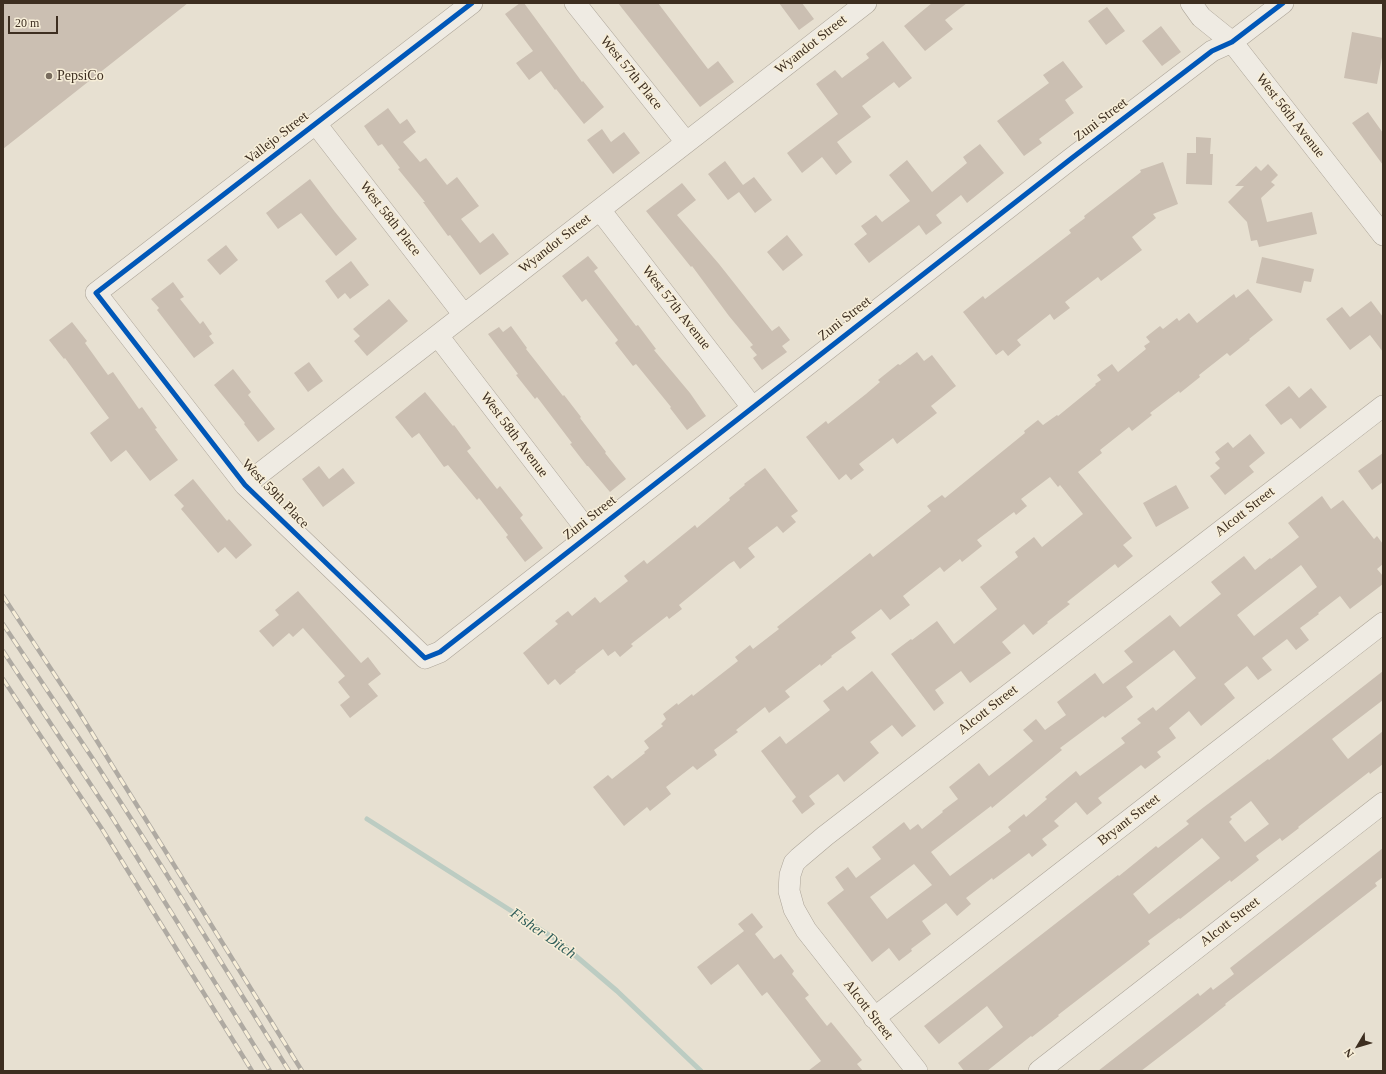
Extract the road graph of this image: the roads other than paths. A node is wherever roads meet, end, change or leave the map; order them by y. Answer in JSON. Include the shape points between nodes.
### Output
{"nodes":[{"id":1,"x":472,"y":3,"type":"edge"},
{"id":2,"x":575,"y":3,"type":"edge"},
{"id":3,"x":1191,"y":3,"type":"edge"},
{"id":4,"x":1283,"y":3,"type":"edge"},
{"id":5,"x":859,"y":5,"type":"edge"},
{"id":6,"x":1232,"y":42,"type":"junction"},
{"id":7,"x":316,"y":124,"type":"junction"},
{"id":8,"x":686,"y":142,"type":"junction"},
{"id":9,"x":600,"y":210,"type":"junction"},
{"id":10,"x":1383,"y":235,"type":"edge"},
{"id":11,"x":96,"y":293,"type":"joint"},
{"id":12,"x":464,"y":315,"type":"junction"},
{"id":13,"x":438,"y":336,"type":"junction"},
{"id":14,"x":1383,"y":406,"type":"edge"},
{"id":15,"x":752,"y":407,"type":"junction"},
{"id":16,"x":245,"y":485,"type":"junction"},
{"id":17,"x":590,"y":534,"type":"junction"},
{"id":18,"x":1383,"y":623,"type":"edge"},
{"id":19,"x":425,"y":658,"type":"joint"},
{"id":20,"x":1383,"y":803,"type":"edge"},
{"id":21,"x":874,"y":1018,"type":"junction"},
{"id":22,"x":917,"y":1071,"type":"edge"},
{"id":23,"x":1039,"y":1071,"type":"edge"}],
"edges":[{"from":1,"to":7,"type":"street","name":"Vallejo Street"},
{"from":2,"to":8,"type":"street","name":"West 57th Place"},
{"from":3,"to":6,"type":"street","name":"West 56th Avenue","via":[[1201,17]]},
{"from":4,"to":6,"type":"street","name":"Zuni Street"},
{"from":5,"to":8,"type":"street","name":"Wyandot Street"},
{"from":6,"to":10,"type":"street","name":"West 56th Avenue"},
{"from":6,"to":15,"type":"street","name":"Zuni Street","via":[[1212,51],[1066,162]]},
{"from":7,"to":11,"type":"street","name":"Vallejo Street"},
{"from":7,"to":12,"type":"street","name":"West 58th Place"},
{"from":8,"to":9,"type":"street","name":"Wyandot Street"},
{"from":9,"to":12,"type":"street","name":"Wyandot Street"},
{"from":9,"to":15,"type":"street","name":"West 57th Avenue"},
{"from":11,"to":16,"type":"street","name":"West 59th Place"},
{"from":12,"to":13,"type":"street","name":"Wyandot Street"},
{"from":13,"to":16,"type":"street","name":"Wyandot Street"},
{"from":13,"to":17,"type":"street","name":"West 58th Avenue"},
{"from":14,"to":21,"type":"street","name":"Alcott Street","via":[[837,826],[794,864],[789,890],[794,909],[806,930]]},
{"from":15,"to":17,"type":"street","name":"Zuni Street"},
{"from":16,"to":19,"type":"street","name":"West 59th Place"},
{"from":17,"to":19,"type":"street","name":"Zuni Street","via":[[440,652]]},
{"from":18,"to":21,"type":"street","name":"Bryant Street"},
{"from":20,"to":23,"type":"street","name":"Alcott Street"},
{"from":21,"to":22,"type":"street","name":"Alcott Street"}]}
